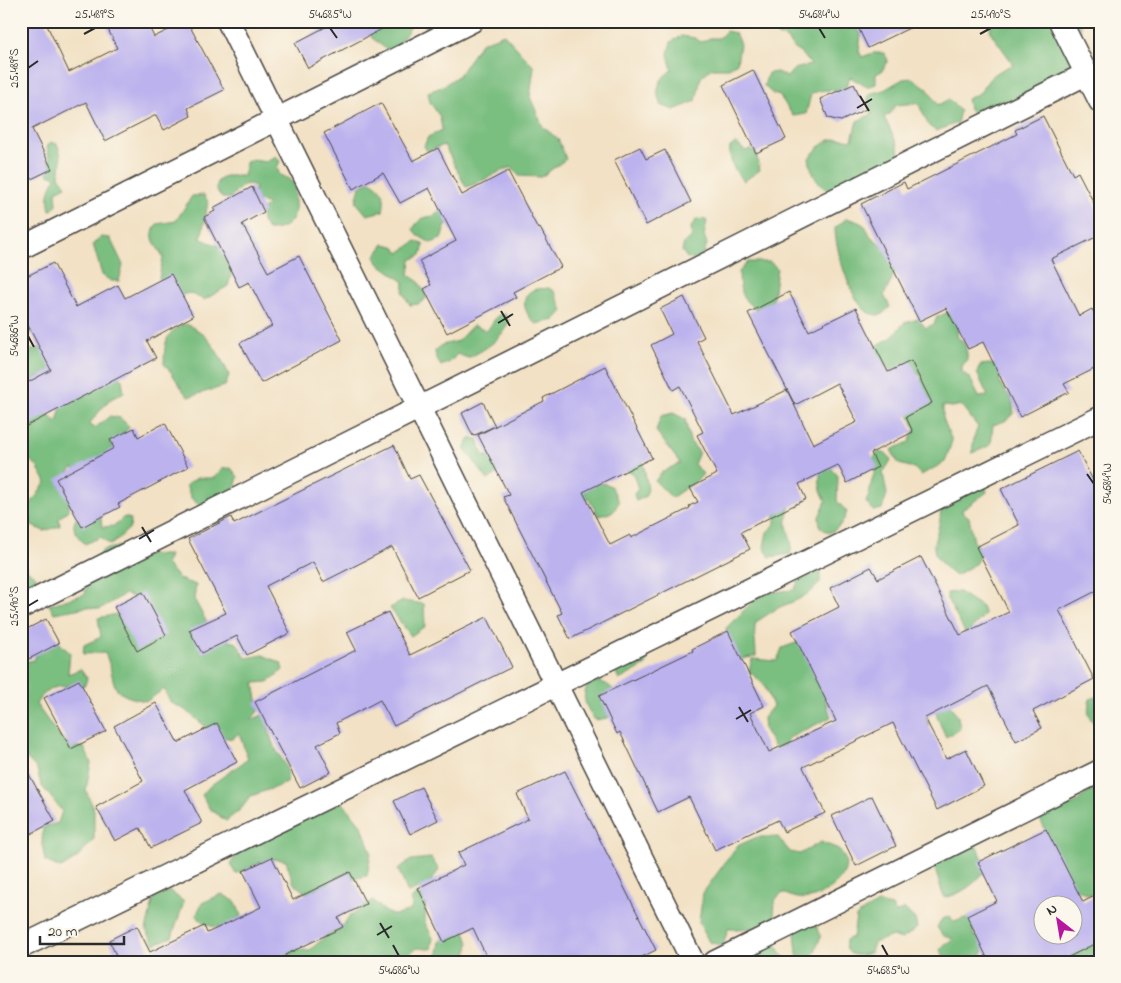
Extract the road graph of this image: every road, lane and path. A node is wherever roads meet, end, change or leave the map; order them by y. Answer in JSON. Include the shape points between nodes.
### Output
{"nodes":[{"id":1,"x":228,"y":21,"type":"edge"},
{"id":2,"x":472,"y":21,"type":"edge"},
{"id":3,"x":1060,"y":21,"type":"edge"},
{"id":4,"x":1086,"y":74,"type":"junction"},
{"id":5,"x":1100,"y":101,"type":"edge"},
{"id":6,"x":276,"y":120,"type":"junction"},
{"id":7,"x":21,"y":248,"type":"edge"},
{"id":8,"x":419,"y":408,"type":"junction"},
{"id":9,"x":1100,"y":418,"type":"edge"},
{"id":10,"x":21,"y":607,"type":"edge"},
{"id":11,"x":556,"y":684,"type":"junction"},
{"id":12,"x":1100,"y":771,"type":"edge"},
{"id":13,"x":21,"y":947,"type":"edge"},
{"id":14,"x":693,"y":962,"type":"edge"},
{"id":15,"x":715,"y":962,"type":"edge"}],
"edges":[{"from":1,"to":6,"type":"street"},
{"from":2,"to":6,"type":"street"},
{"from":3,"to":4,"type":"street"},
{"from":4,"to":5,"type":"street"},
{"from":4,"to":8,"type":"street"},
{"from":6,"to":7,"type":"street"},
{"from":6,"to":8,"type":"street"},
{"from":8,"to":10,"type":"street"},
{"from":8,"to":11,"type":"street"},
{"from":9,"to":11,"type":"street"},
{"from":11,"to":13,"type":"street"},
{"from":11,"to":14,"type":"street"},
{"from":12,"to":15,"type":"street"}]}
